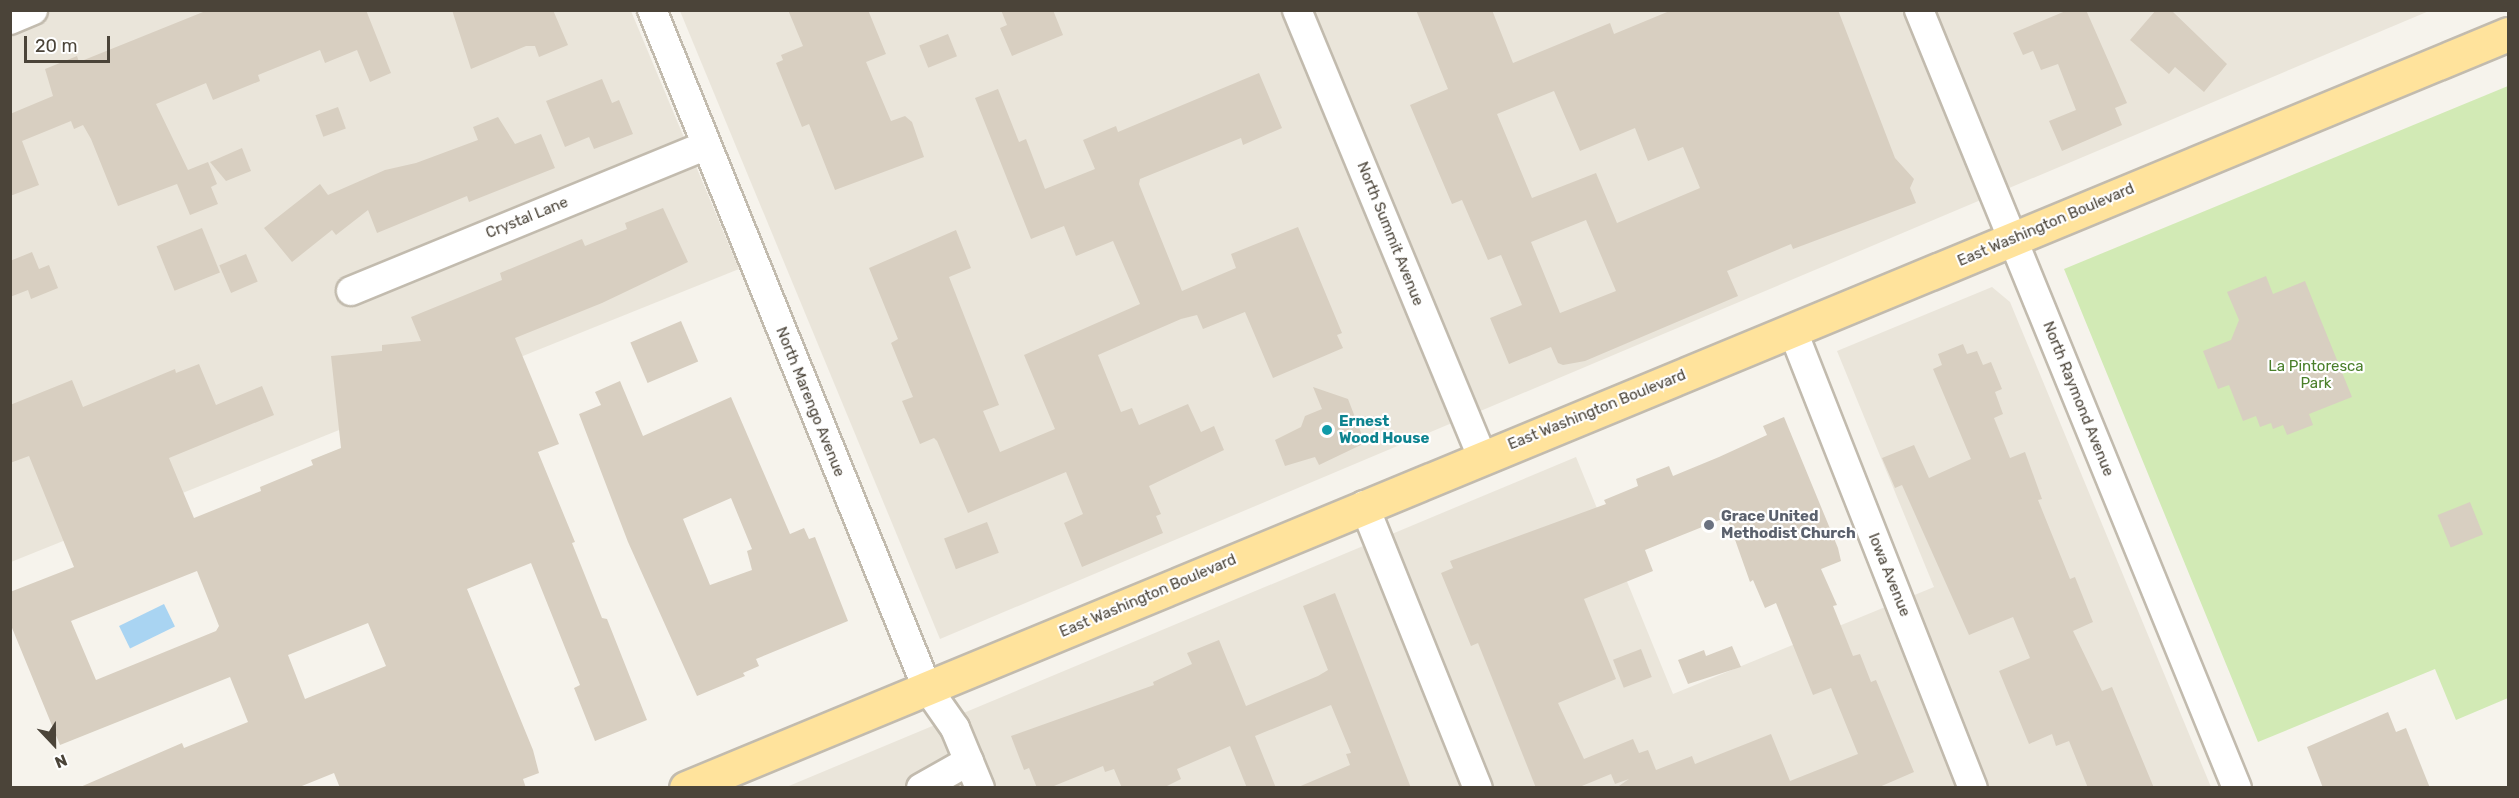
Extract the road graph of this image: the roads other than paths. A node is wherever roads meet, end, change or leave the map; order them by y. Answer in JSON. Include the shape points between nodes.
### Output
{"nodes":[{"id":1,"x":33,"y":10,"type":"edge"},
{"id":2,"x":652,"y":10,"type":"edge"},
{"id":3,"x":1297,"y":10,"type":"edge"},
{"id":4,"x":1919,"y":10,"type":"edge"},
{"id":5,"x":10,"y":20,"type":"edge"},
{"id":6,"x":2508,"y":34,"type":"edge"},
{"id":7,"x":704,"y":146,"type":"junction"},
{"id":8,"x":2014,"y":241,"type":"junction"},
{"id":9,"x":351,"y":291,"type":"dead end"},
{"id":10,"x":1792,"y":329,"type":"junction"},
{"id":11,"x":1482,"y":457,"type":"junction"},
{"id":12,"x":1364,"y":505,"type":"junction"},
{"id":13,"x":927,"y":688,"type":"junction"},
{"id":14,"x":969,"y":761,"type":"junction"},
{"id":15,"x":686,"y":788,"type":"edge"},
{"id":16,"x":921,"y":788,"type":"edge"},
{"id":17,"x":980,"y":788,"type":"edge"},
{"id":18,"x":1478,"y":788,"type":"edge"},
{"id":19,"x":1973,"y":788,"type":"edge"},
{"id":20,"x":2237,"y":788,"type":"edge"}],
"edges":[{"from":1,"to":5,"type":"street"},
{"from":2,"to":7,"type":"street","name":"North Marengo Avenue"},
{"from":3,"to":11,"type":"street","name":"North Summit Avenue"},
{"from":4,"to":8,"type":"street","name":"North Raymond Avenue"},
{"from":6,"to":8,"type":"main road","name":"East Washington Boulevard"},
{"from":7,"to":9,"type":"street","name":"Crystal Lane"},
{"from":7,"to":13,"type":"street","name":"North Marengo Avenue"},
{"from":8,"to":10,"type":"main road","name":"East Washington Boulevard"},
{"from":8,"to":20,"type":"street","name":"North Raymond Avenue"},
{"from":10,"to":11,"type":"main road","name":"East Washington Boulevard"},
{"from":10,"to":19,"type":"street","name":"Iowa Avenue"},
{"from":11,"to":12,"type":"main road","name":"East Washington Boulevard"},
{"from":12,"to":13,"type":"main road","name":"East Washington Boulevard"},
{"from":12,"to":18,"type":"street"},
{"from":13,"to":14,"type":"street","name":"North Marengo Avenue","via":[[955,728]]},
{"from":13,"to":15,"type":"main road","name":"East Washington Boulevard"},
{"from":14,"to":16,"type":"street"},
{"from":14,"to":17,"type":"street","name":"North Marengo Avenue"}]}
